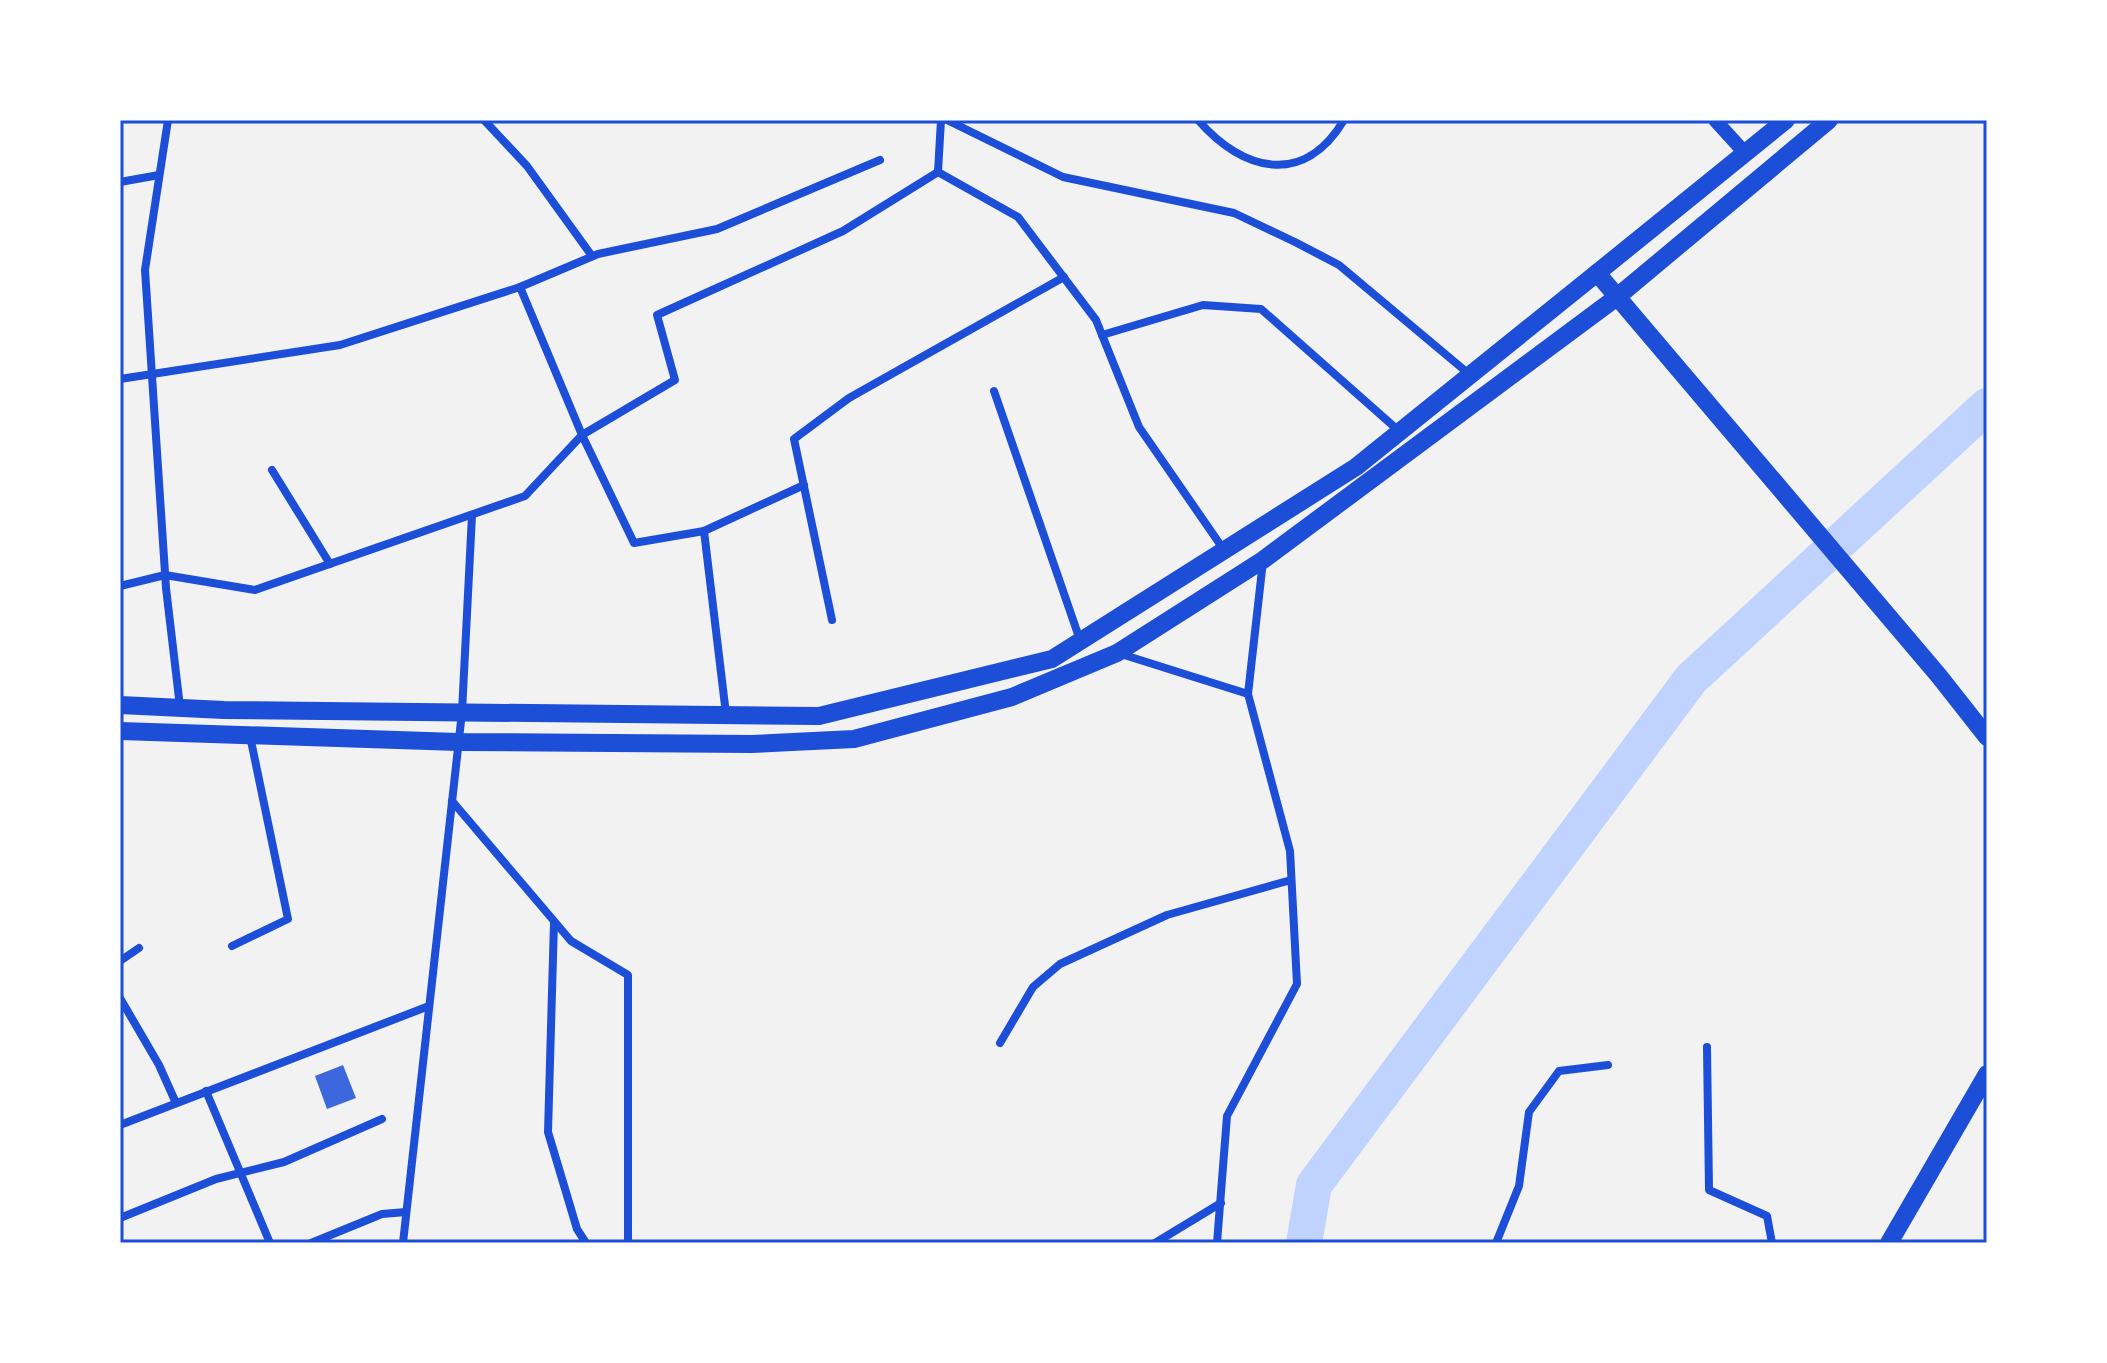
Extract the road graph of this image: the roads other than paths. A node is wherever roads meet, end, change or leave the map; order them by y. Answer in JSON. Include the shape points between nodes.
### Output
{"nodes":[{"id":1,"x":168,"y":120,"type":"edge"},
{"id":2,"x":484,"y":120,"type":"edge"},
{"id":3,"x":944,"y":120,"type":"edge"},
{"id":4,"x":1198,"y":120,"type":"edge"},
{"id":5,"x":1344,"y":120,"type":"edge"},
{"id":6,"x":1715,"y":120,"type":"edge"},
{"id":7,"x":1786,"y":120,"type":"edge"},
{"id":8,"x":1829,"y":120,"type":"edge"},
{"id":9,"x":1745,"y":153,"type":"junction"},
{"id":10,"x":880,"y":160,"type":"dead end"},
{"id":11,"x":938,"y":172,"type":"junction"},
{"id":12,"x":159,"y":175,"type":"junction"},
{"id":13,"x":120,"y":182,"type":"edge"},
{"id":14,"x":592,"y":256,"type":"junction"},
{"id":15,"x":1597,"y":273,"type":"junction"},
{"id":16,"x":1064,"y":277,"type":"junction"},
{"id":17,"x":520,"y":287,"type":"junction"},
{"id":18,"x":1617,"y":297,"type":"junction"},
{"id":19,"x":1102,"y":335,"type":"junction"},
{"id":20,"x":152,"y":372,"type":"junction"},
{"id":21,"x":1470,"y":375,"type":"junction"},
{"id":22,"x":120,"y":379,"type":"edge"},
{"id":23,"x":994,"y":391,"type":"dead end"},
{"id":24,"x":1400,"y":432,"type":"junction"},
{"id":25,"x":582,"y":435,"type":"junction"},
{"id":26,"x":272,"y":470,"type":"dead end"},
{"id":27,"x":804,"y":485,"type":"junction"},
{"id":28,"x":472,"y":515,"type":"junction"},
{"id":29,"x":704,"y":531,"type":"junction"},
{"id":30,"x":1224,"y":550,"type":"junction"},
{"id":31,"x":1263,"y":560,"type":"junction"},
{"id":32,"x":330,"y":564,"type":"junction"},
{"id":33,"x":165,"y":575,"type":"junction"},
{"id":34,"x":120,"y":586,"type":"edge"},
{"id":35,"x":832,"y":620,"type":"dead end"},
{"id":36,"x":1081,"y":641,"type":"junction"},
{"id":37,"x":1117,"y":653,"type":"junction"},
{"id":38,"x":1248,"y":694,"type":"junction"},
{"id":39,"x":120,"y":705,"type":"edge"},
{"id":40,"x":180,"y":707,"type":"junction"},
{"id":41,"x":462,"y":712,"type":"junction"},
{"id":42,"x":726,"y":715,"type":"junction"},
{"id":43,"x":120,"y":731,"type":"edge"},
{"id":44,"x":250,"y":736,"type":"junction"},
{"id":45,"x":1987,"y":737,"type":"edge"},
{"id":46,"x":458,"y":742,"type":"junction"},
{"id":47,"x":452,"y":801,"type":"junction"},
{"id":48,"x":1291,"y":880,"type":"junction"},
{"id":49,"x":555,"y":922,"type":"junction"},
{"id":50,"x":232,"y":946,"type":"dead end"},
{"id":51,"x":139,"y":948,"type":"dead end"},
{"id":52,"x":120,"y":961,"type":"edge"},
{"id":53,"x":120,"y":998,"type":"edge"},
{"id":54,"x":429,"y":1006,"type":"junction"},
{"id":55,"x":1000,"y":1043,"type":"dead end"},
{"id":56,"x":1707,"y":1047,"type":"dead end"},
{"id":57,"x":1608,"y":1065,"type":"dead end"},
{"id":58,"x":1987,"y":1074,"type":"edge"},
{"id":59,"x":206,"y":1091,"type":"junction"},
{"id":60,"x":176,"y":1103,"type":"junction"},
{"id":61,"x":382,"y":1119,"type":"dead end"},
{"id":62,"x":120,"y":1125,"type":"edge"},
{"id":63,"x":241,"y":1174,"type":"junction"},
{"id":64,"x":1221,"y":1203,"type":"junction"},
{"id":65,"x":406,"y":1212,"type":"junction"},
{"id":66,"x":120,"y":1218,"type":"edge"},
{"id":67,"x":270,"y":1243,"type":"edge"},
{"id":68,"x":311,"y":1243,"type":"edge"},
{"id":69,"x":403,"y":1243,"type":"edge"},
{"id":70,"x":586,"y":1243,"type":"edge"},
{"id":71,"x":628,"y":1243,"type":"edge"},
{"id":72,"x":1155,"y":1243,"type":"edge"},
{"id":73,"x":1217,"y":1243,"type":"edge"},
{"id":74,"x":1496,"y":1243,"type":"edge"},
{"id":75,"x":1772,"y":1243,"type":"edge"},
{"id":76,"x":1889,"y":1243,"type":"edge"}],
"edges":[{"from":1,"to":12,"type":"street"},
{"from":2,"to":14,"type":"street","via":[[527,166]]},
{"from":3,"to":11,"type":"street"},
{"from":3,"to":21,"type":"street","via":[[1063,177],[1234,213],[1282,236],[1339,265]]},
{"from":4,"to":5,"type":"street","via":[[1218,144],[1255,164],[1296,164],[1333,138]]},
{"from":6,"to":9,"type":"street"},
{"from":7,"to":9,"type":"main road"},
{"from":8,"to":18,"type":"main road"},
{"from":9,"to":15,"type":"main road"},
{"from":10,"to":14,"type":"street","via":[[717,229]]},
{"from":11,"to":16,"type":"street","via":[[1018,217]]},
{"from":11,"to":25,"type":"street","via":[[843,231],[657,315],[675,380]]},
{"from":12,"to":13,"type":"street"},
{"from":12,"to":20,"type":"street","via":[[145,270]]},
{"from":14,"to":17,"type":"street"},
{"from":15,"to":18,"type":"main road"},
{"from":15,"to":21,"type":"main road"},
{"from":16,"to":19,"type":"street"},
{"from":16,"to":27,"type":"street","via":[[849,398],[794,439]]},
{"from":17,"to":20,"type":"street","via":[[340,345]]},
{"from":17,"to":25,"type":"street"},
{"from":18,"to":31,"type":"main road"},
{"from":18,"to":45,"type":"main road"},
{"from":19,"to":24,"type":"street","via":[[1203,305],[1261,309]]},
{"from":19,"to":30,"type":"street","via":[[1139,427]]},
{"from":20,"to":22,"type":"street"},
{"from":20,"to":33,"type":"street"},
{"from":21,"to":24,"type":"main road"},
{"from":23,"to":36,"type":"street"},
{"from":24,"to":30,"type":"main road","via":[[1356,467]]},
{"from":25,"to":28,"type":"street","via":[[525,496]]},
{"from":25,"to":29,"type":"street","via":[[634,543]]},
{"from":26,"to":32,"type":"street"},
{"from":27,"to":29,"type":"street"},
{"from":27,"to":35,"type":"street"},
{"from":28,"to":32,"type":"street"},
{"from":28,"to":41,"type":"street"},
{"from":29,"to":42,"type":"street"},
{"from":30,"to":36,"type":"main road"},
{"from":31,"to":37,"type":"main road"},
{"from":31,"to":38,"type":"street"},
{"from":32,"to":33,"type":"street","via":[[255,590]]},
{"from":33,"to":34,"type":"street"},
{"from":33,"to":40,"type":"street"},
{"from":36,"to":42,"type":"main road","via":[[1052,659],[819,716]]},
{"from":37,"to":38,"type":"street"},
{"from":37,"to":46,"type":"main road","via":[[1012,697],[854,739],[752,744]]},
{"from":38,"to":48,"type":"street","via":[[1290,851]]},
{"from":39,"to":40,"type":"main road"},
{"from":40,"to":41,"type":"main road"},
{"from":41,"to":42,"type":"main road"},
{"from":41,"to":46,"type":"street"},
{"from":43,"to":44,"type":"main road"},
{"from":44,"to":46,"type":"main road"},
{"from":44,"to":50,"type":"street","via":[[288,919]]},
{"from":46,"to":47,"type":"street"},
{"from":47,"to":49,"type":"street"},
{"from":47,"to":54,"type":"street"},
{"from":48,"to":55,"type":"street","via":[[1167,915],[1060,964],[1033,987]]},
{"from":48,"to":64,"type":"street","via":[[1297,984],[1227,1116]]},
{"from":49,"to":70,"type":"street","via":[[548,1132]]},
{"from":49,"to":71,"type":"street","via":[[571,941],[628,975]]},
{"from":51,"to":52,"type":"street"},
{"from":53,"to":60,"type":"street"},
{"from":54,"to":59,"type":"street"},
{"from":54,"to":65,"type":"street"},
{"from":56,"to":75,"type":"street","via":[[1709,1190],[1767,1216]]},
{"from":57,"to":74,"type":"street","via":[[1559,1071],[1529,1112],[1519,1186]]},
{"from":58,"to":76,"type":"main road"},
{"from":59,"to":60,"type":"street"},
{"from":59,"to":63,"type":"street"},
{"from":60,"to":62,"type":"street"},
{"from":61,"to":63,"type":"street","via":[[284,1162]]},
{"from":63,"to":66,"type":"street"},
{"from":63,"to":67,"type":"street"},
{"from":64,"to":72,"type":"street"},
{"from":64,"to":73,"type":"street"},
{"from":65,"to":68,"type":"street","via":[[382,1214]]},
{"from":65,"to":69,"type":"street"}]}
